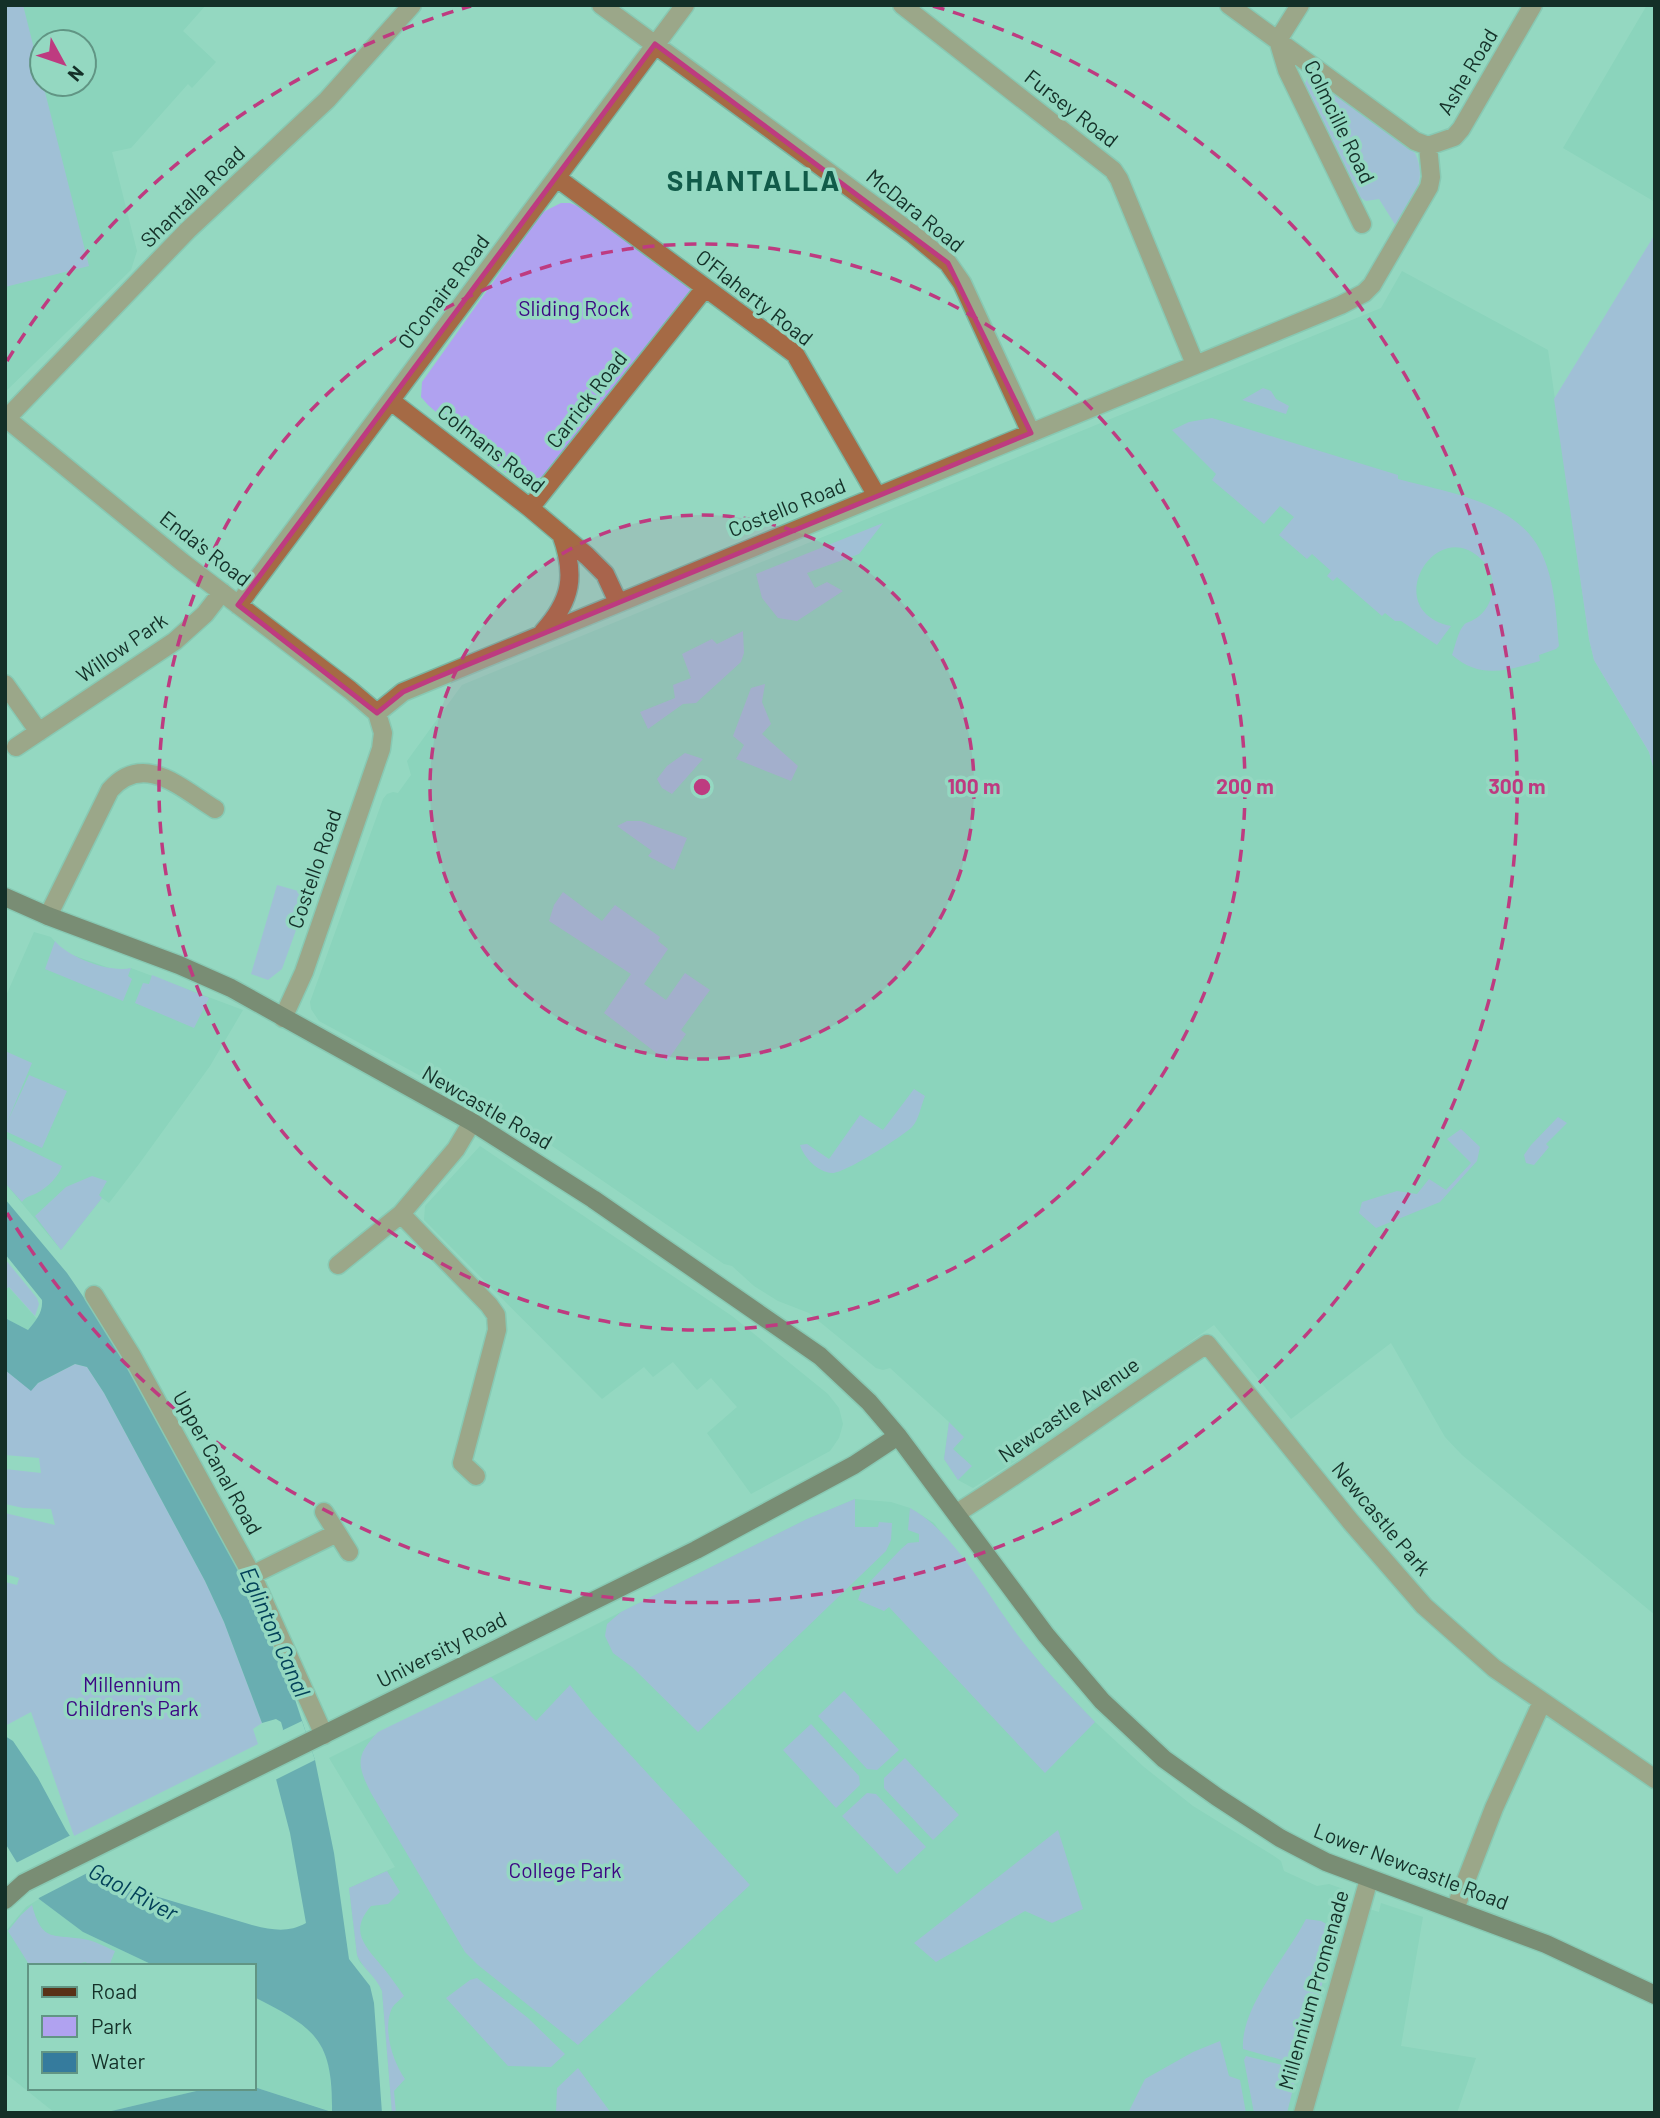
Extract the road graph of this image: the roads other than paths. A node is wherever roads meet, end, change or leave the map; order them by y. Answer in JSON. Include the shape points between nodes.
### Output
{"nodes":[{"id":1,"x":412,"y":5,"type":"edge"},
{"id":2,"x":601,"y":5,"type":"edge"},
{"id":3,"x":685,"y":5,"type":"edge"},
{"id":4,"x":902,"y":5,"type":"edge"},
{"id":5,"x":1229,"y":5,"type":"edge"},
{"id":6,"x":1300,"y":5,"type":"edge"},
{"id":7,"x":1533,"y":5,"type":"edge"},
{"id":8,"x":1278,"y":40,"type":"junction"},
{"id":9,"x":655,"y":44,"type":"junction"},
{"id":10,"x":1428,"y":146,"type":"junction"},
{"id":11,"x":557,"y":178,"type":"junction"},
{"id":12,"x":1362,"y":223,"type":"dead end"},
{"id":13,"x":705,"y":288,"type":"junction"},
{"id":14,"x":1195,"y":364,"type":"junction"},
{"id":15,"x":391,"y":401,"type":"junction"},
{"id":16,"x":6,"y":419,"type":"edge"},
{"id":17,"x":1031,"y":433,"type":"junction"},
{"id":18,"x":877,"y":496,"type":"junction"},
{"id":19,"x":530,"y":508,"type":"junction"},
{"id":20,"x":561,"y":534,"type":"junction"},
{"id":21,"x":222,"y":592,"type":"junction"},
{"id":22,"x":618,"y":602,"type":"junction"},
{"id":23,"x":238,"y":604,"type":"junction"},
{"id":24,"x":540,"y":635,"type":"junction"},
{"id":25,"x":5,"y":684,"type":"edge"},
{"id":26,"x":377,"y":713,"type":"junction"},
{"id":27,"x":39,"y":732,"type":"junction"},
{"id":28,"x":16,"y":747,"type":"dead end"},
{"id":29,"x":215,"y":809,"type":"dead end"},
{"id":30,"x":5,"y":897,"type":"edge"},
{"id":31,"x":48,"y":916,"type":"junction"},
{"id":32,"x":284,"y":1018,"type":"junction"},
{"id":33,"x":472,"y":1122,"type":"junction"},
{"id":34,"x":401,"y":1214,"type":"junction"},
{"id":35,"x":338,"y":1265,"type":"dead end"},
{"id":36,"x":94,"y":1295,"type":"dead end"},
{"id":37,"x":1207,"y":1344,"type":"joint"},
{"id":38,"x":898,"y":1436,"type":"junction"},
{"id":39,"x":476,"y":1476,"type":"dead end"},
{"id":40,"x":324,"y":1512,"type":"dead end"},
{"id":41,"x":957,"y":1513,"type":"junction"},
{"id":42,"x":337,"y":1532,"type":"junction"},
{"id":43,"x":349,"y":1552,"type":"dead end"},
{"id":44,"x":252,"y":1575,"type":"junction"},
{"id":45,"x":1542,"y":1702,"type":"junction"},
{"id":46,"x":316,"y":1738,"type":"junction"},
{"id":47,"x":1655,"y":1779,"type":"edge"},
{"id":48,"x":1369,"y":1879,"type":"junction"},
{"id":49,"x":5,"y":1900,"type":"edge"},
{"id":50,"x":1455,"y":1909,"type":"junction"},
{"id":51,"x":1655,"y":1995,"type":"edge"},
{"id":52,"x":1303,"y":2113,"type":"edge"}],
"edges":[{"from":1,"to":16,"type":"street","name":"Shantalla Road","via":[[327,100],[188,230]]},
{"from":2,"to":9,"type":"street","name":"McDara Road"},
{"from":3,"to":9,"type":"street","name":"O'Conaire Road"},
{"from":4,"to":14,"type":"street","name":"Fursey Road","via":[[1113,170]]},
{"from":5,"to":8,"type":"street","name":"Colmcille Road"},
{"from":6,"to":8,"type":"street"},
{"from":7,"to":10,"type":"street","name":"Ashe Road","via":[[1461,129],[1454,137]]},
{"from":8,"to":10,"type":"street","name":"Colmcille Road"},
{"from":8,"to":12,"type":"street","name":"Colmcille Road","via":[[1287,70]]},
{"from":9,"to":11,"type":"street","name":"O'Conaire Road"},
{"from":9,"to":17,"type":"street","name":"McDara Road","via":[[948,263],[962,283]]},
{"from":10,"to":14,"type":"street","name":"Costello Road","via":[[1429,187],[1364,293]]},
{"from":11,"to":13,"type":"street","name":"O'Flaherty Road"},
{"from":11,"to":15,"type":"street","name":"O'Conaire Road"},
{"from":13,"to":18,"type":"street","name":"O'Flaherty Road","via":[[795,354]]},
{"from":13,"to":19,"type":"street","name":"Carrick Road"},
{"from":14,"to":17,"type":"street","name":"Costello Road"},
{"from":15,"to":19,"type":"street","name":"Colmans Road"},
{"from":15,"to":23,"type":"street","name":"O'Conaire Road"},
{"from":16,"to":21,"type":"street","name":"Enda's Road"},
{"from":17,"to":18,"type":"street","name":"Costello Road"},
{"from":18,"to":22,"type":"street","name":"Costello Road"},
{"from":19,"to":20,"type":"street","name":"Colmans Road"},
{"from":20,"to":22,"type":"street","name":"Colmans Road","via":[[605,574]]},
{"from":20,"to":24,"type":"street","via":[[571,576],[566,600]]},
{"from":21,"to":23,"type":"street","name":"Enda's Road"},
{"from":21,"to":27,"type":"street","name":"Willow Park","via":[[174,641]]},
{"from":22,"to":24,"type":"street","name":"Costello Road"},
{"from":23,"to":26,"type":"street","name":"Enda's Road"},
{"from":24,"to":26,"type":"street","name":"Costello Road","via":[[403,692]]},
{"from":25,"to":27,"type":"street"},
{"from":26,"to":32,"type":"street","name":"Costello Road","via":[[383,733],[381,749]]},
{"from":27,"to":28,"type":"street","name":"Willow Park"},
{"from":29,"to":31,"type":"street","via":[[152,773],[124,777],[110,790]]},
{"from":30,"to":31,"type":"main road","name":"Newcastle Road"},
{"from":31,"to":32,"type":"main road","name":"Newcastle Road","via":[[178,965]]},
{"from":32,"to":33,"type":"main road","name":"Newcastle Road"},
{"from":33,"to":34,"type":"street","via":[[456,1150]]},
{"from":33,"to":38,"type":"main road","name":"Newcastle Road","via":[[820,1356]]},
{"from":34,"to":35,"type":"street"},
{"from":34,"to":39,"type":"street","via":[[496,1315],[497,1330],[461,1463]]},
{"from":36,"to":44,"type":"street","name":"Upper Canal Road","via":[[139,1367]]},
{"from":37,"to":41,"type":"street","name":"Newcastle Avenue"},
{"from":37,"to":45,"type":"street","name":"Newcastle Park","via":[[1424,1606],[1477,1654]]},
{"from":38,"to":41,"type":"main road","name":"Lower Newcastle Road"},
{"from":38,"to":46,"type":"main road","name":"University Road","via":[[854,1465],[696,1550]]},
{"from":40,"to":42,"type":"street"},
{"from":41,"to":48,"type":"main road","name":"Lower Newcastle Road","via":[[1073,1669],[1147,1744],[1280,1838]]},
{"from":42,"to":43,"type":"street"},
{"from":42,"to":44,"type":"street"},
{"from":44,"to":46,"type":"street","name":"Upper Canal Road"},
{"from":45,"to":47,"type":"street","name":"Newcastle Park"},
{"from":45,"to":50,"type":"street"},
{"from":46,"to":49,"type":"main road","name":"University Road","via":[[24,1883]]},
{"from":48,"to":50,"type":"main road","name":"Lower Newcastle Road"},
{"from":48,"to":52,"type":"street","name":"Millennium Promenade"},
{"from":50,"to":51,"type":"main road","name":"Lower Newcastle Road","via":[[1571,1955]]}]}
